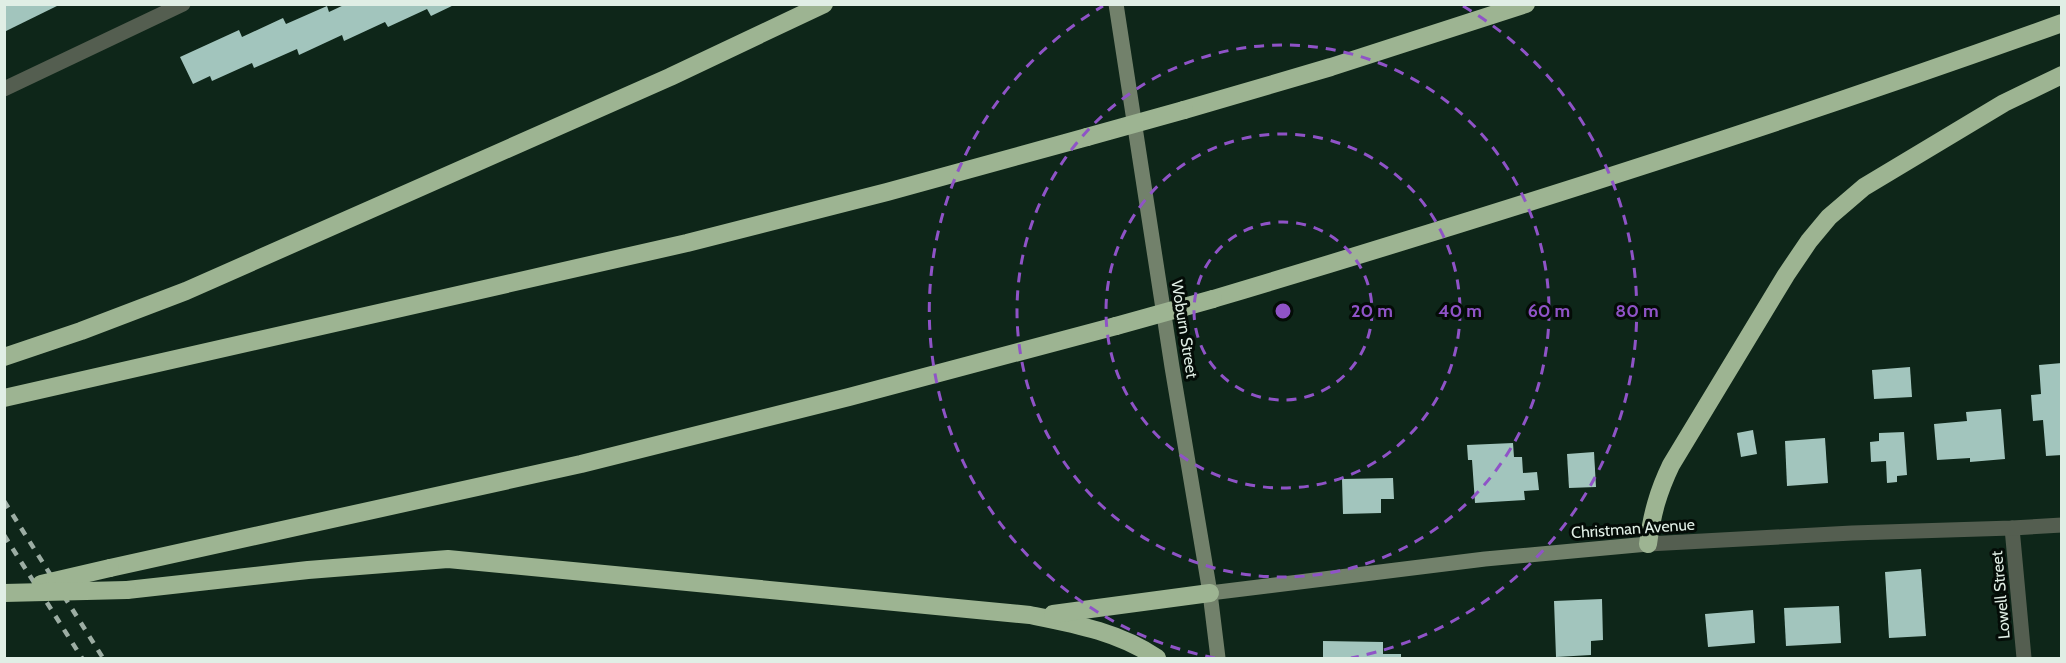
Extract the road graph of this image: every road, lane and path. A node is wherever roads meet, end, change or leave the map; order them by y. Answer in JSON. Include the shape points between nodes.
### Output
{"nodes":[{"id":1,"x":183,"y":4,"type":"edge"},
{"id":2,"x":824,"y":4,"type":"edge"},
{"id":3,"x":1116,"y":4,"type":"edge"},
{"id":4,"x":1526,"y":4,"type":"edge"},
{"id":5,"x":2061,"y":23,"type":"edge"},
{"id":6,"x":2061,"y":75,"type":"edge"},
{"id":7,"x":4,"y":89,"type":"edge"},
{"id":8,"x":4,"y":357,"type":"edge"},
{"id":9,"x":4,"y":398,"type":"edge"},
{"id":10,"x":2061,"y":525,"type":"edge"},
{"id":11,"x":2012,"y":528,"type":"junction"},
{"id":12,"x":1648,"y":544,"type":"junction"},
{"id":13,"x":4,"y":593,"type":"edge"},
{"id":14,"x":1210,"y":593,"type":"junction"},
{"id":15,"x":1030,"y":615,"type":"junction"},
{"id":16,"x":1157,"y":658,"type":"edge"},
{"id":17,"x":1218,"y":658,"type":"edge"},
{"id":18,"x":2024,"y":658,"type":"edge"}],
"edges":[{"from":1,"to":7,"type":"street"},
{"from":2,"to":8,"type":"highway","via":[[186,291]]},
{"from":3,"to":14,"type":"main road","name":"Woburn Street"},
{"from":4,"to":9,"type":"highway","bridge":true,"via":[[1331,67],[887,192],[687,243]]},
{"from":5,"to":13,"type":"highway","bridge":true,"via":[[1792,118],[1413,239],[1116,326],[581,464]]},
{"from":6,"to":12,"type":"highway","via":[[2004,103],[1864,187],[1829,217],[1786,275],[1671,465],[1659,491]]},
{"from":10,"to":11,"type":"street","name":"Christman Avenue"},
{"from":11,"to":12,"type":"street","name":"Christman Avenue"},
{"from":11,"to":18,"type":"street","name":"Lowell Street"},
{"from":12,"to":14,"type":"main road","name":"Christman Avenue","via":[[1485,559]]},
{"from":13,"to":15,"type":"highway","bridge":true,"via":[[127,590],[308,570],[448,560]]},
{"from":14,"to":15,"type":"highway"},
{"from":14,"to":17,"type":"main road","name":"Woburn Street"},
{"from":15,"to":16,"type":"highway","via":[[1097,630],[1139,646]]}]}
